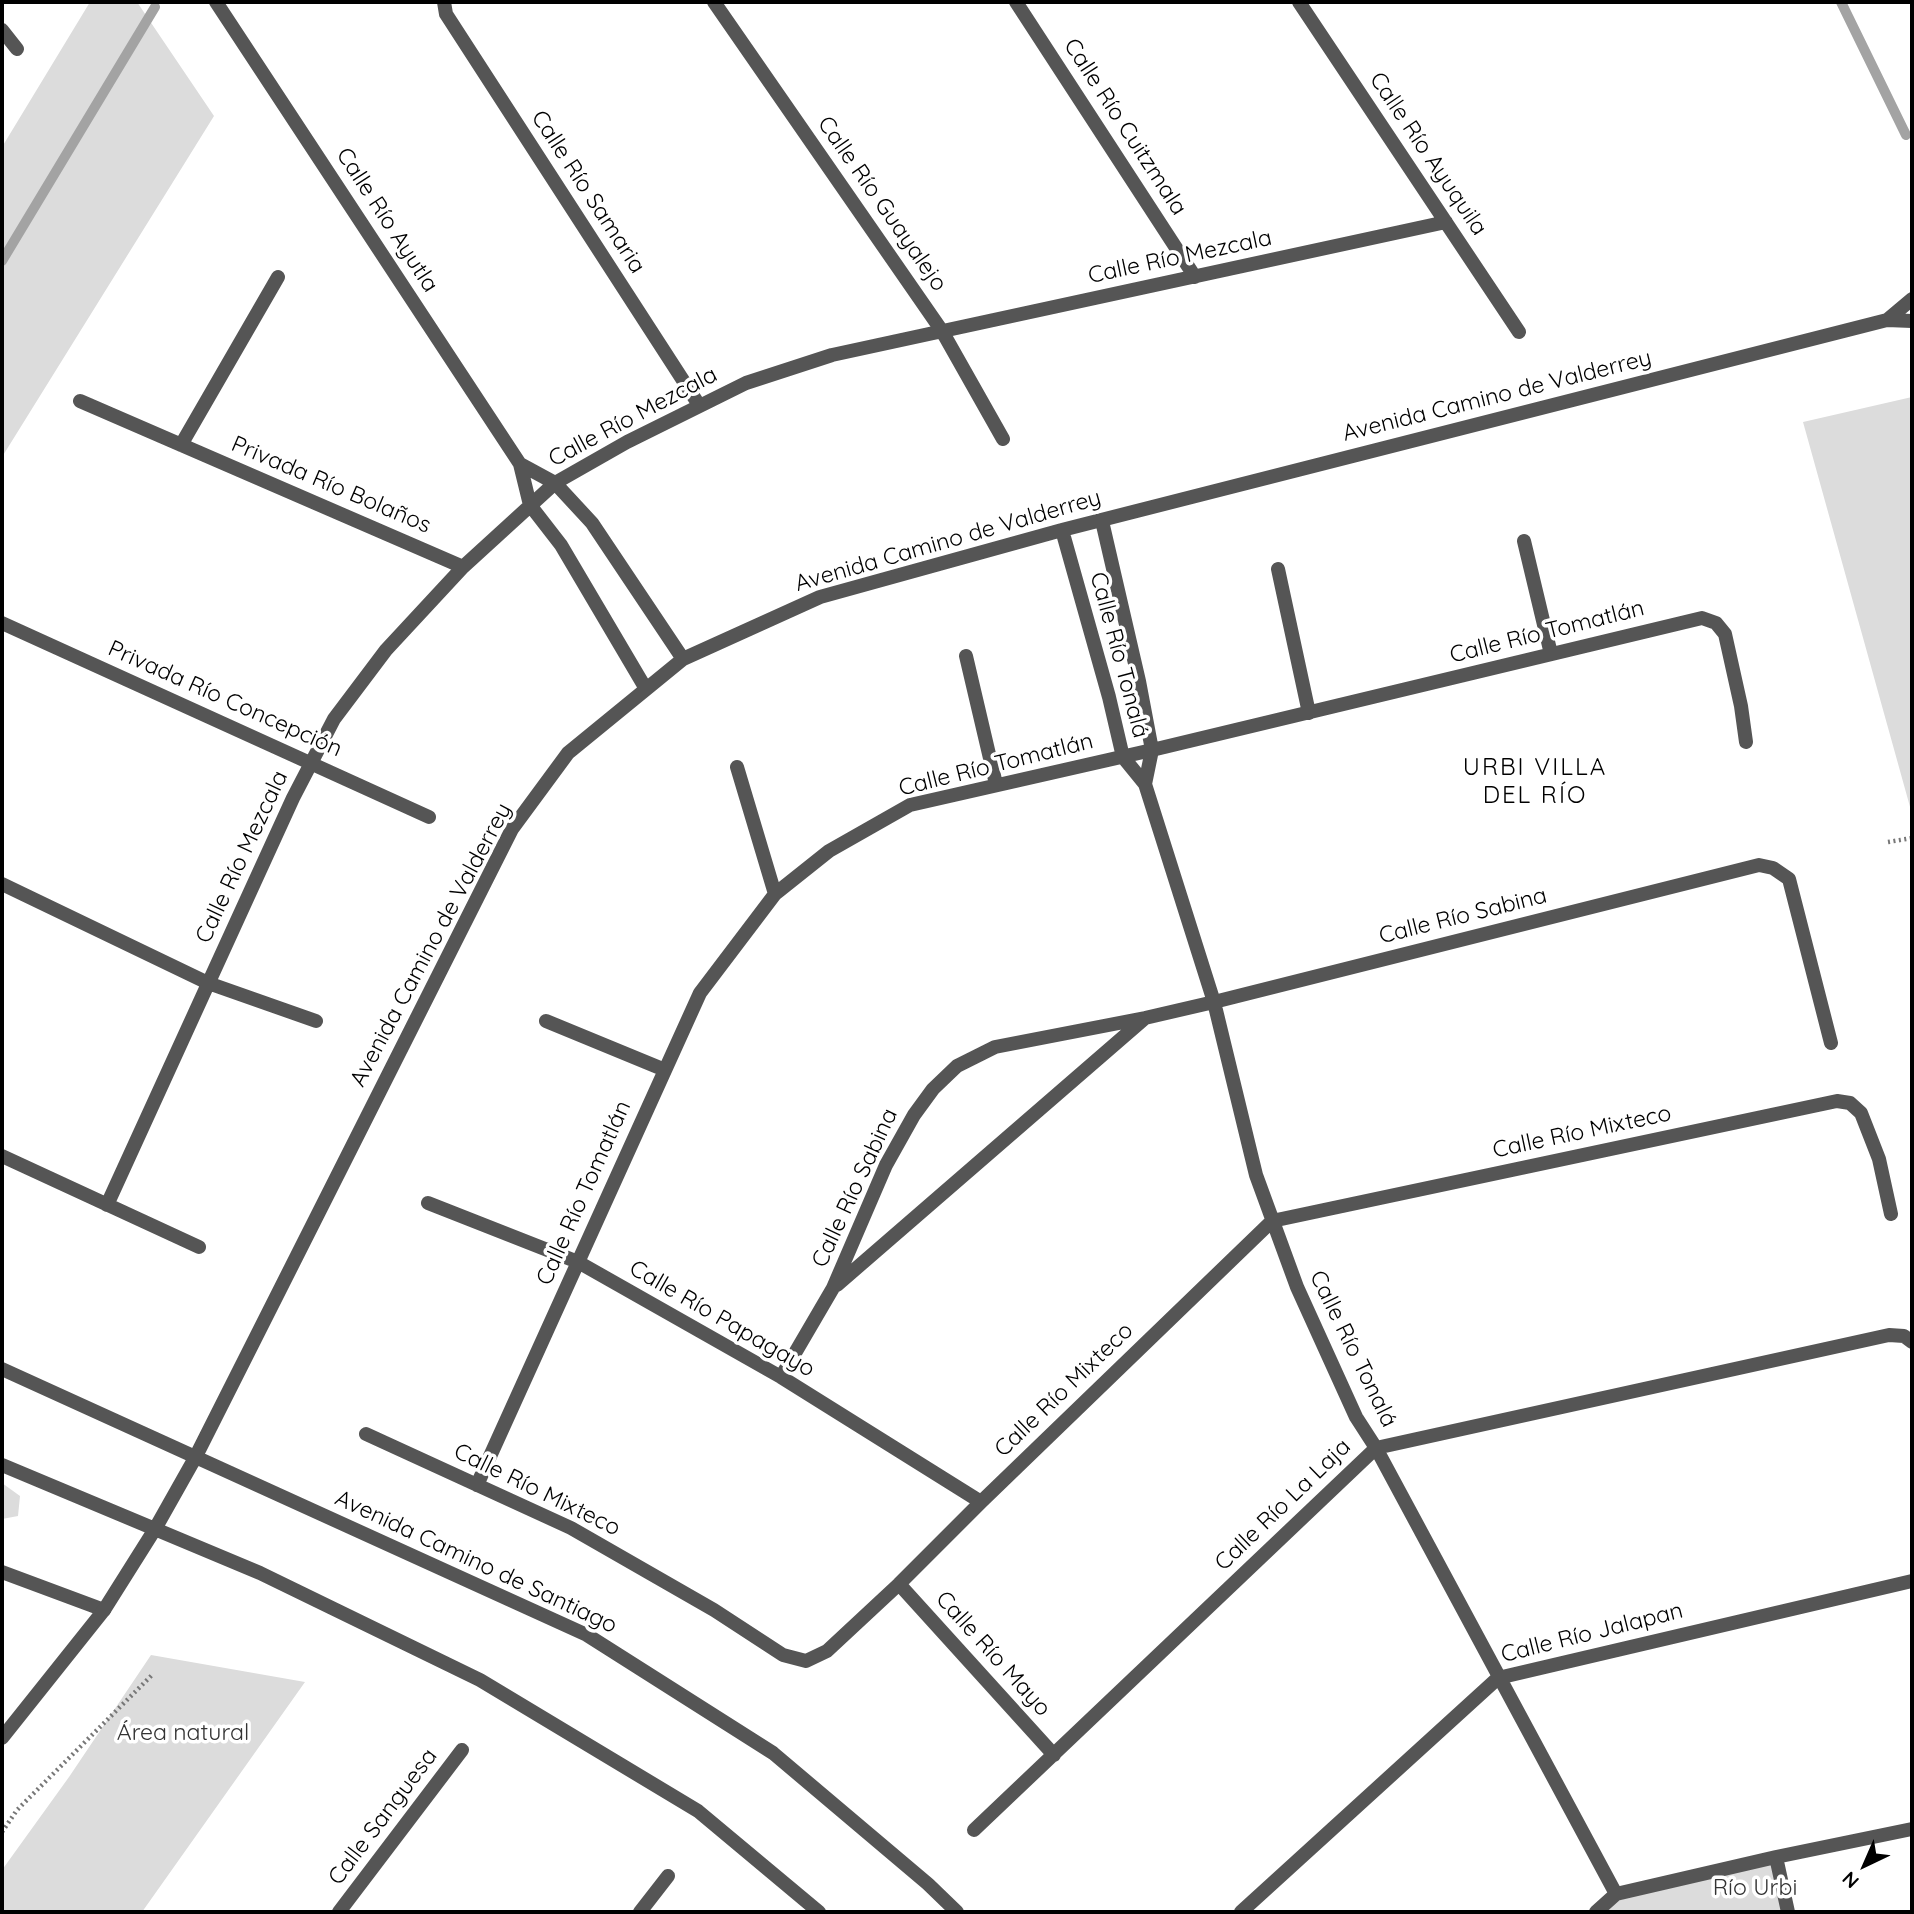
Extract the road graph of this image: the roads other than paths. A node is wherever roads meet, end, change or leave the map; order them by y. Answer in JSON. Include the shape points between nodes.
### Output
{"nodes":[{"id":1,"x":216,"y":2,"type":"edge"},
{"id":2,"x":444,"y":2,"type":"edge"},
{"id":3,"x":714,"y":2,"type":"edge"},
{"id":4,"x":1016,"y":2,"type":"edge"},
{"id":5,"x":1299,"y":2,"type":"edge"},
{"id":6,"x":2,"y":30,"type":"edge"},
{"id":7,"x":17,"y":49,"type":"dead end"},
{"id":8,"x":1446,"y":222,"type":"junction"},
{"id":9,"x":278,"y":277,"type":"dead end"},
{"id":10,"x":1195,"y":277,"type":"junction"},
{"id":11,"x":1912,"y":299,"type":"edge"},
{"id":12,"x":1887,"y":320,"type":"junction"},
{"id":13,"x":1912,"y":321,"type":"edge"},
{"id":14,"x":942,"y":331,"type":"junction"},
{"id":15,"x":1519,"y":332,"type":"dead end"},
{"id":16,"x":80,"y":401,"type":"dead end"},
{"id":17,"x":699,"y":405,"type":"junction"},
{"id":18,"x":1003,"y":439,"type":"dead end"},
{"id":19,"x":181,"y":445,"type":"junction"},
{"id":20,"x":520,"y":464,"type":"junction"},
{"id":21,"x":555,"y":483,"type":"junction"},
{"id":22,"x":530,"y":505,"type":"junction"},
{"id":23,"x":1102,"y":521,"type":"junction"},
{"id":24,"x":1062,"y":530,"type":"junction"},
{"id":25,"x":1524,"y":541,"type":"dead end"},
{"id":26,"x":463,"y":567,"type":"junction"},
{"id":27,"x":1278,"y":569,"type":"dead end"},
{"id":28,"x":2,"y":623,"type":"edge"},
{"id":29,"x":1551,"y":654,"type":"junction"},
{"id":30,"x":966,"y":656,"type":"dead end"},
{"id":31,"x":683,"y":659,"type":"junction"},
{"id":32,"x":646,"y":689,"type":"junction"},
{"id":33,"x":1309,"y":713,"type":"junction"},
{"id":34,"x":1746,"y":742,"type":"dead end"},
{"id":35,"x":1152,"y":750,"type":"junction"},
{"id":36,"x":1123,"y":757,"type":"junction"},
{"id":37,"x":311,"y":763,"type":"junction"},
{"id":38,"x":737,"y":767,"type":"dead end"},
{"id":39,"x":996,"y":784,"type":"junction"},
{"id":40,"x":1145,"y":784,"type":"junction"},
{"id":41,"x":429,"y":817,"type":"dead end"},
{"id":42,"x":2,"y":884,"type":"edge"},
{"id":43,"x":775,"y":894,"type":"junction"},
{"id":44,"x":208,"y":983,"type":"junction"},
{"id":45,"x":1213,"y":1002,"type":"junction"},
{"id":46,"x":1145,"y":1018,"type":"junction"},
{"id":47,"x":316,"y":1021,"type":"dead end"},
{"id":48,"x":546,"y":1021,"type":"dead end"},
{"id":49,"x":1832,"y":1043,"type":"dead end"},
{"id":50,"x":665,"y":1070,"type":"junction"},
{"id":51,"x":2,"y":1156,"type":"edge"},
{"id":52,"x":428,"y":1203,"type":"dead end"},
{"id":53,"x":107,"y":1205,"type":"junction"},
{"id":54,"x":1891,"y":1214,"type":"dead end"},
{"id":55,"x":1272,"y":1222,"type":"junction"},
{"id":56,"x":199,"y":1247,"type":"dead end"},
{"id":57,"x":578,"y":1262,"type":"junction"},
{"id":58,"x":833,"y":1288,"type":"junction"},
{"id":59,"x":1912,"y":1342,"type":"edge"},
{"id":60,"x":2,"y":1369,"type":"edge"},
{"id":61,"x":781,"y":1377,"type":"junction"},
{"id":62,"x":366,"y":1434,"type":"dead end"},
{"id":63,"x":1376,"y":1448,"type":"junction"},
{"id":64,"x":195,"y":1458,"type":"junction"},
{"id":65,"x":2,"y":1465,"type":"edge"},
{"id":66,"x":477,"y":1485,"type":"junction"},
{"id":67,"x":981,"y":1502,"type":"junction"},
{"id":68,"x":155,"y":1529,"type":"junction"},
{"id":69,"x":2,"y":1572,"type":"edge"},
{"id":70,"x":1912,"y":1581,"type":"edge"},
{"id":71,"x":898,"y":1584,"type":"junction"},
{"id":72,"x":104,"y":1610,"type":"junction"},
{"id":73,"x":1498,"y":1678,"type":"junction"},
{"id":74,"x":2,"y":1738,"type":"edge"},
{"id":75,"x":463,"y":1750,"type":"dead end"},
{"id":76,"x":1054,"y":1755,"type":"junction"},
{"id":77,"x":1912,"y":1829,"type":"edge"},
{"id":78,"x":974,"y":1830,"type":"dead end"},
{"id":79,"x":1776,"y":1857,"type":"junction"},
{"id":80,"x":668,"y":1876,"type":"dead end"},
{"id":81,"x":1616,"y":1894,"type":"junction"},
{"id":82,"x":339,"y":1912,"type":"edge"},
{"id":83,"x":640,"y":1912,"type":"edge"},
{"id":84,"x":819,"y":1912,"type":"edge"},
{"id":85,"x":957,"y":1912,"type":"edge"},
{"id":86,"x":1241,"y":1912,"type":"edge"},
{"id":87,"x":1596,"y":1912,"type":"edge"},
{"id":88,"x":1788,"y":1912,"type":"edge"}],
"edges":[{"from":1,"to":20,"type":"street","name":"Calle Río Ayutla"},
{"from":2,"to":17,"type":"street","name":"Calle Río Samaria","via":[[446,15]]},
{"from":3,"to":14,"type":"street","name":"Calle Río Guayalejo"},
{"from":4,"to":10,"type":"street","name":"Calle Río Cuitzmala"},
{"from":5,"to":8,"type":"street","name":"Calle Río Ayuquila"},
{"from":6,"to":7,"type":"street"},
{"from":8,"to":10,"type":"street","name":"Calle Río Mezcala"},
{"from":8,"to":15,"type":"street","name":"Calle Río Ayuquila"},
{"from":9,"to":19,"type":"street"},
{"from":10,"to":14,"type":"street","name":"Calle Río Mezcala"},
{"from":11,"to":12,"type":"street"},
{"from":12,"to":13,"type":"street","name":"Avenida Camino de Valderrey"},
{"from":12,"to":23,"type":"street","name":"Avenida Camino de Valderrey"},
{"from":14,"to":17,"type":"street","name":"Calle Río Mezcala","via":[[832,355],[746,383]]},
{"from":14,"to":18,"type":"street","name":"Calle Río Guayalejo"},
{"from":16,"to":19,"type":"street","name":"Privada Río Bolaños"},
{"from":17,"to":21,"type":"street","name":"Calle Río Mezcala"},
{"from":19,"to":26,"type":"street","name":"Privada Río Bolaños"},
{"from":20,"to":21,"type":"street","name":"Calle Río Ayutla"},
{"from":20,"to":22,"type":"street","name":"Calle Río Ayutla"},
{"from":21,"to":22,"type":"street","name":"Calle Río Mezcala"},
{"from":21,"to":31,"type":"street","name":"Calle Río Ayutla","via":[[592,523]]},
{"from":22,"to":26,"type":"street","name":"Calle Río Mezcala"},
{"from":22,"to":32,"type":"street","name":"Calle Río Ayutla","via":[[561,545]]},
{"from":23,"to":24,"type":"street","name":"Avenida Camino de Valderrey"},
{"from":23,"to":35,"type":"street","name":"Calle Río Tonalá"},
{"from":24,"to":31,"type":"street","name":"Avenida Camino de Valderrey","via":[[820,597]]},
{"from":24,"to":36,"type":"street","name":"Calle Río Tonalá"},
{"from":25,"to":29,"type":"street"},
{"from":26,"to":37,"type":"street","name":"Calle Río Mezcala","via":[[386,650],[334,719]]},
{"from":27,"to":33,"type":"street"},
{"from":28,"to":37,"type":"street","name":"Privada Río Concepción"},
{"from":29,"to":33,"type":"street","name":"Calle Río Tomatlán"},
{"from":29,"to":34,"type":"street","name":"Calle Río Tomatlán","via":[[1702,618],[1716,623],[1725,634]]},
{"from":30,"to":39,"type":"street"},
{"from":31,"to":32,"type":"street","name":"Avenida Camino de Valderrey"},
{"from":32,"to":64,"type":"street","name":"Avenida Camino de Valderrey","via":[[568,753],[512,830]]},
{"from":33,"to":35,"type":"street","name":"Calle Río Tomatlán"},
{"from":35,"to":36,"type":"street","name":"Calle Río Tomatlán"},
{"from":35,"to":40,"type":"street","name":"Calle Río Tonalá"},
{"from":36,"to":39,"type":"street","name":"Calle Río Tomatlán"},
{"from":36,"to":40,"type":"street","name":"Calle Río Tonalá"},
{"from":37,"to":41,"type":"street","name":"Privada Río Concepción"},
{"from":37,"to":44,"type":"street","name":"Calle Río Mezcala"},
{"from":38,"to":43,"type":"street"},
{"from":39,"to":43,"type":"street","name":"Calle Río Tomatlán","via":[[910,805],[829,851]]},
{"from":40,"to":45,"type":"street","name":"Calle Río Tonalá"},
{"from":42,"to":44,"type":"street"},
{"from":43,"to":50,"type":"street","name":"Calle Río Tomatlán","via":[[700,993]]},
{"from":44,"to":47,"type":"street"},
{"from":44,"to":53,"type":"street","name":"Calle Río Mezcala"},
{"from":45,"to":46,"type":"street","name":"Calle Río Sabina"},
{"from":45,"to":49,"type":"street","name":"Calle Río Sabina","via":[[1759,865],[1790,879]]},
{"from":45,"to":55,"type":"street","name":"Calle Río Tonalá"},
{"from":46,"to":58,"type":"street","name":"Calle Río Sabina"},
{"from":46,"to":58,"type":"street","name":"Calle Río Sabina","via":[[995,1047],[957,1066],[914,1115],[886,1165]]},
{"from":48,"to":50,"type":"street"},
{"from":50,"to":57,"type":"street","name":"Calle Río Tomatlán"},
{"from":51,"to":53,"type":"street"},
{"from":52,"to":57,"type":"street","name":"Calle Río Papagayo"},
{"from":53,"to":56,"type":"street"},
{"from":54,"to":55,"type":"street","name":"Calle Río Mixteco","via":[[1879,1159],[1861,1113],[1850,1103],[1837,1101]]},
{"from":55,"to":63,"type":"street","name":"Calle Río Tonalá","via":[[1356,1417]]},
{"from":55,"to":67,"type":"street","name":"Calle Río Mixteco"},
{"from":57,"to":61,"type":"street","name":"Calle Río Papagayo"},
{"from":57,"to":66,"type":"street","name":"Calle Río Tomatlán"},
{"from":58,"to":61,"type":"street","name":"Calle Río Sabina"},
{"from":59,"to":63,"type":"street","name":"Calle Río La Laja","via":[[1889,1335]]},
{"from":60,"to":64,"type":"street","name":"Avenida Camino de Santiago"},
{"from":61,"to":67,"type":"street","name":"Calle Río Papagayo"},
{"from":62,"to":66,"type":"street","name":"Calle Río Mixteco"},
{"from":63,"to":73,"type":"street","name":"Calle Río Tonalá"},
{"from":63,"to":76,"type":"street","name":"Calle Río La Laja"},
{"from":64,"to":68,"type":"street","name":"Avenida Camino de Valderrey"},
{"from":64,"to":85,"type":"street","name":"Avenida Camino de Santiago","via":[[587,1635],[773,1754]]},
{"from":65,"to":68,"type":"street"},
{"from":66,"to":71,"type":"street","name":"Calle Río Mixteco","via":[[571,1528],[783,1655],[806,1661],[827,1651]]},
{"from":67,"to":71,"type":"street","name":"Calle Río Mixteco"},
{"from":68,"to":72,"type":"street","name":"Avenida Camino de Valderrey"},
{"from":68,"to":84,"type":"street","via":[[260,1573],[480,1680],[698,1811]]},
{"from":69,"to":72,"type":"street"},
{"from":70,"to":73,"type":"street","name":"Calle Río Jalapan"},
{"from":71,"to":76,"type":"street","name":"Calle Río Mayo"},
{"from":72,"to":74,"type":"street","name":"Avenida Camino de Valderrey"},
{"from":73,"to":81,"type":"street","name":"Calle Río Tonalá"},
{"from":73,"to":86,"type":"street","name":"Calle Río Jalapan"},
{"from":75,"to":82,"type":"street","name":"Calle Sanguesa"},
{"from":76,"to":78,"type":"street","name":"Calle Río La Laja"},
{"from":77,"to":79,"type":"street"},
{"from":79,"to":81,"type":"street"},
{"from":79,"to":88,"type":"street"},
{"from":80,"to":83,"type":"street"},
{"from":81,"to":87,"type":"street"}]}
